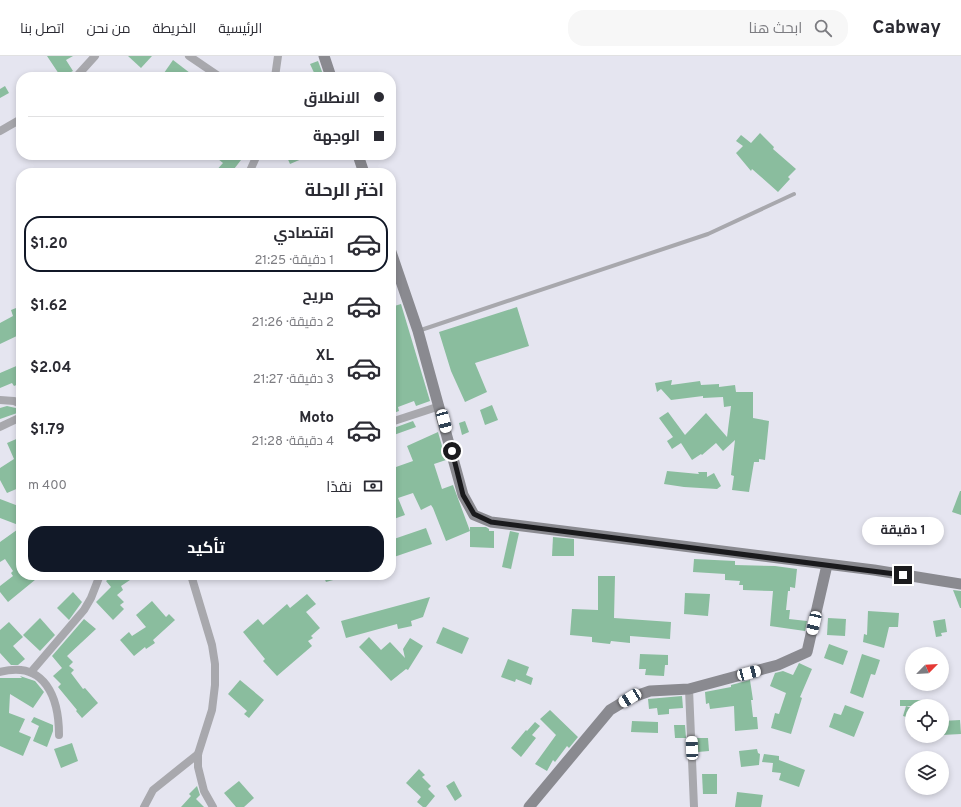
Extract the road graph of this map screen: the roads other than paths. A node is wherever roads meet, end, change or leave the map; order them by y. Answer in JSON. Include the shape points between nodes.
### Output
{"nodes":[{"id":1,"x":96,"y":56,"type":"edge"},
{"id":2,"x":189,"y":56,"type":"edge"},
{"id":3,"x":278,"y":56,"type":"edge"},
{"id":4,"x":324,"y":56,"type":"edge"},
{"id":5,"x":81,"y":72,"type":"edge"},
{"id":6,"x":213,"y":72,"type":"edge"},
{"id":7,"x":276,"y":72,"type":"edge"},
{"id":8,"x":329,"y":72,"type":"edge"},
{"id":9,"x":16,"y":122,"type":"edge"},
{"id":10,"x":0,"y":131,"type":"edge"},
{"id":11,"x":794,"y":194,"type":"dead end"},
{"id":12,"x":396,"y":267,"type":"edge"},
{"id":13,"x":418,"y":331,"type":"junction"},
{"id":14,"x":0,"y":400,"type":"edge"},
{"id":15,"x":16,"y":402,"type":"edge"},
{"id":16,"x":440,"y":406,"type":"junction"},
{"id":17,"x":16,"y":419,"type":"edge"},
{"id":18,"x":396,"y":420,"type":"edge"},
{"id":19,"x":0,"y":427,"type":"edge"},
{"id":20,"x":827,"y":565,"type":"junction"},
{"id":21,"x":98,"y":580,"type":"edge"},
{"id":22,"x":192,"y":580,"type":"edge"},
{"id":23,"x":961,"y":584,"type":"edge"},
{"id":24,"x":0,"y":672,"type":"edge"},
{"id":25,"x":31,"y":672,"type":"junction"},
{"id":26,"x":689,"y":689,"type":"junction"},
{"id":27,"x":59,"y":735,"type":"dead end"},
{"id":28,"x":198,"y":754,"type":"junction"},
{"id":29,"x":144,"y":807,"type":"edge"},
{"id":30,"x":213,"y":807,"type":"edge"},
{"id":31,"x":529,"y":807,"type":"edge"},
{"id":32,"x":694,"y":807,"type":"edge"}],
"edges":[{"from":1,"to":5,"type":"street"},
{"from":2,"to":6,"type":"street"},
{"from":3,"to":7,"type":"street"},
{"from":4,"to":8,"type":"main road"},
{"from":9,"to":10,"type":"street"},
{"from":11,"to":13,"type":"lane","via":[[708,234]]},
{"from":12,"to":13,"type":"main road"},
{"from":13,"to":16,"type":"main road"},
{"from":14,"to":15,"type":"street"},
{"from":16,"to":18,"type":"street"},
{"from":16,"to":20,"type":"main road","via":[[463,495],[474,514],[491,522]]},
{"from":17,"to":19,"type":"street"},
{"from":20,"to":23,"type":"main road"},
{"from":20,"to":26,"type":"main road","via":[[807,652],[778,665]]},
{"from":21,"to":25,"type":"street","via":[[84,610]]},
{"from":22,"to":28,"type":"street","via":[[212,645],[215,664],[212,710]]},
{"from":24,"to":25,"type":"street","via":[[19,668]]},
{"from":25,"to":27,"type":"street","via":[[51,690]]},
{"from":26,"to":31,"type":"main road","via":[[650,691],[630,698],[610,710]]},
{"from":26,"to":32,"type":"street"},
{"from":28,"to":29,"type":"street","via":[[153,790]]},
{"from":28,"to":30,"type":"street","via":[[198,767],[204,791]]}]}
